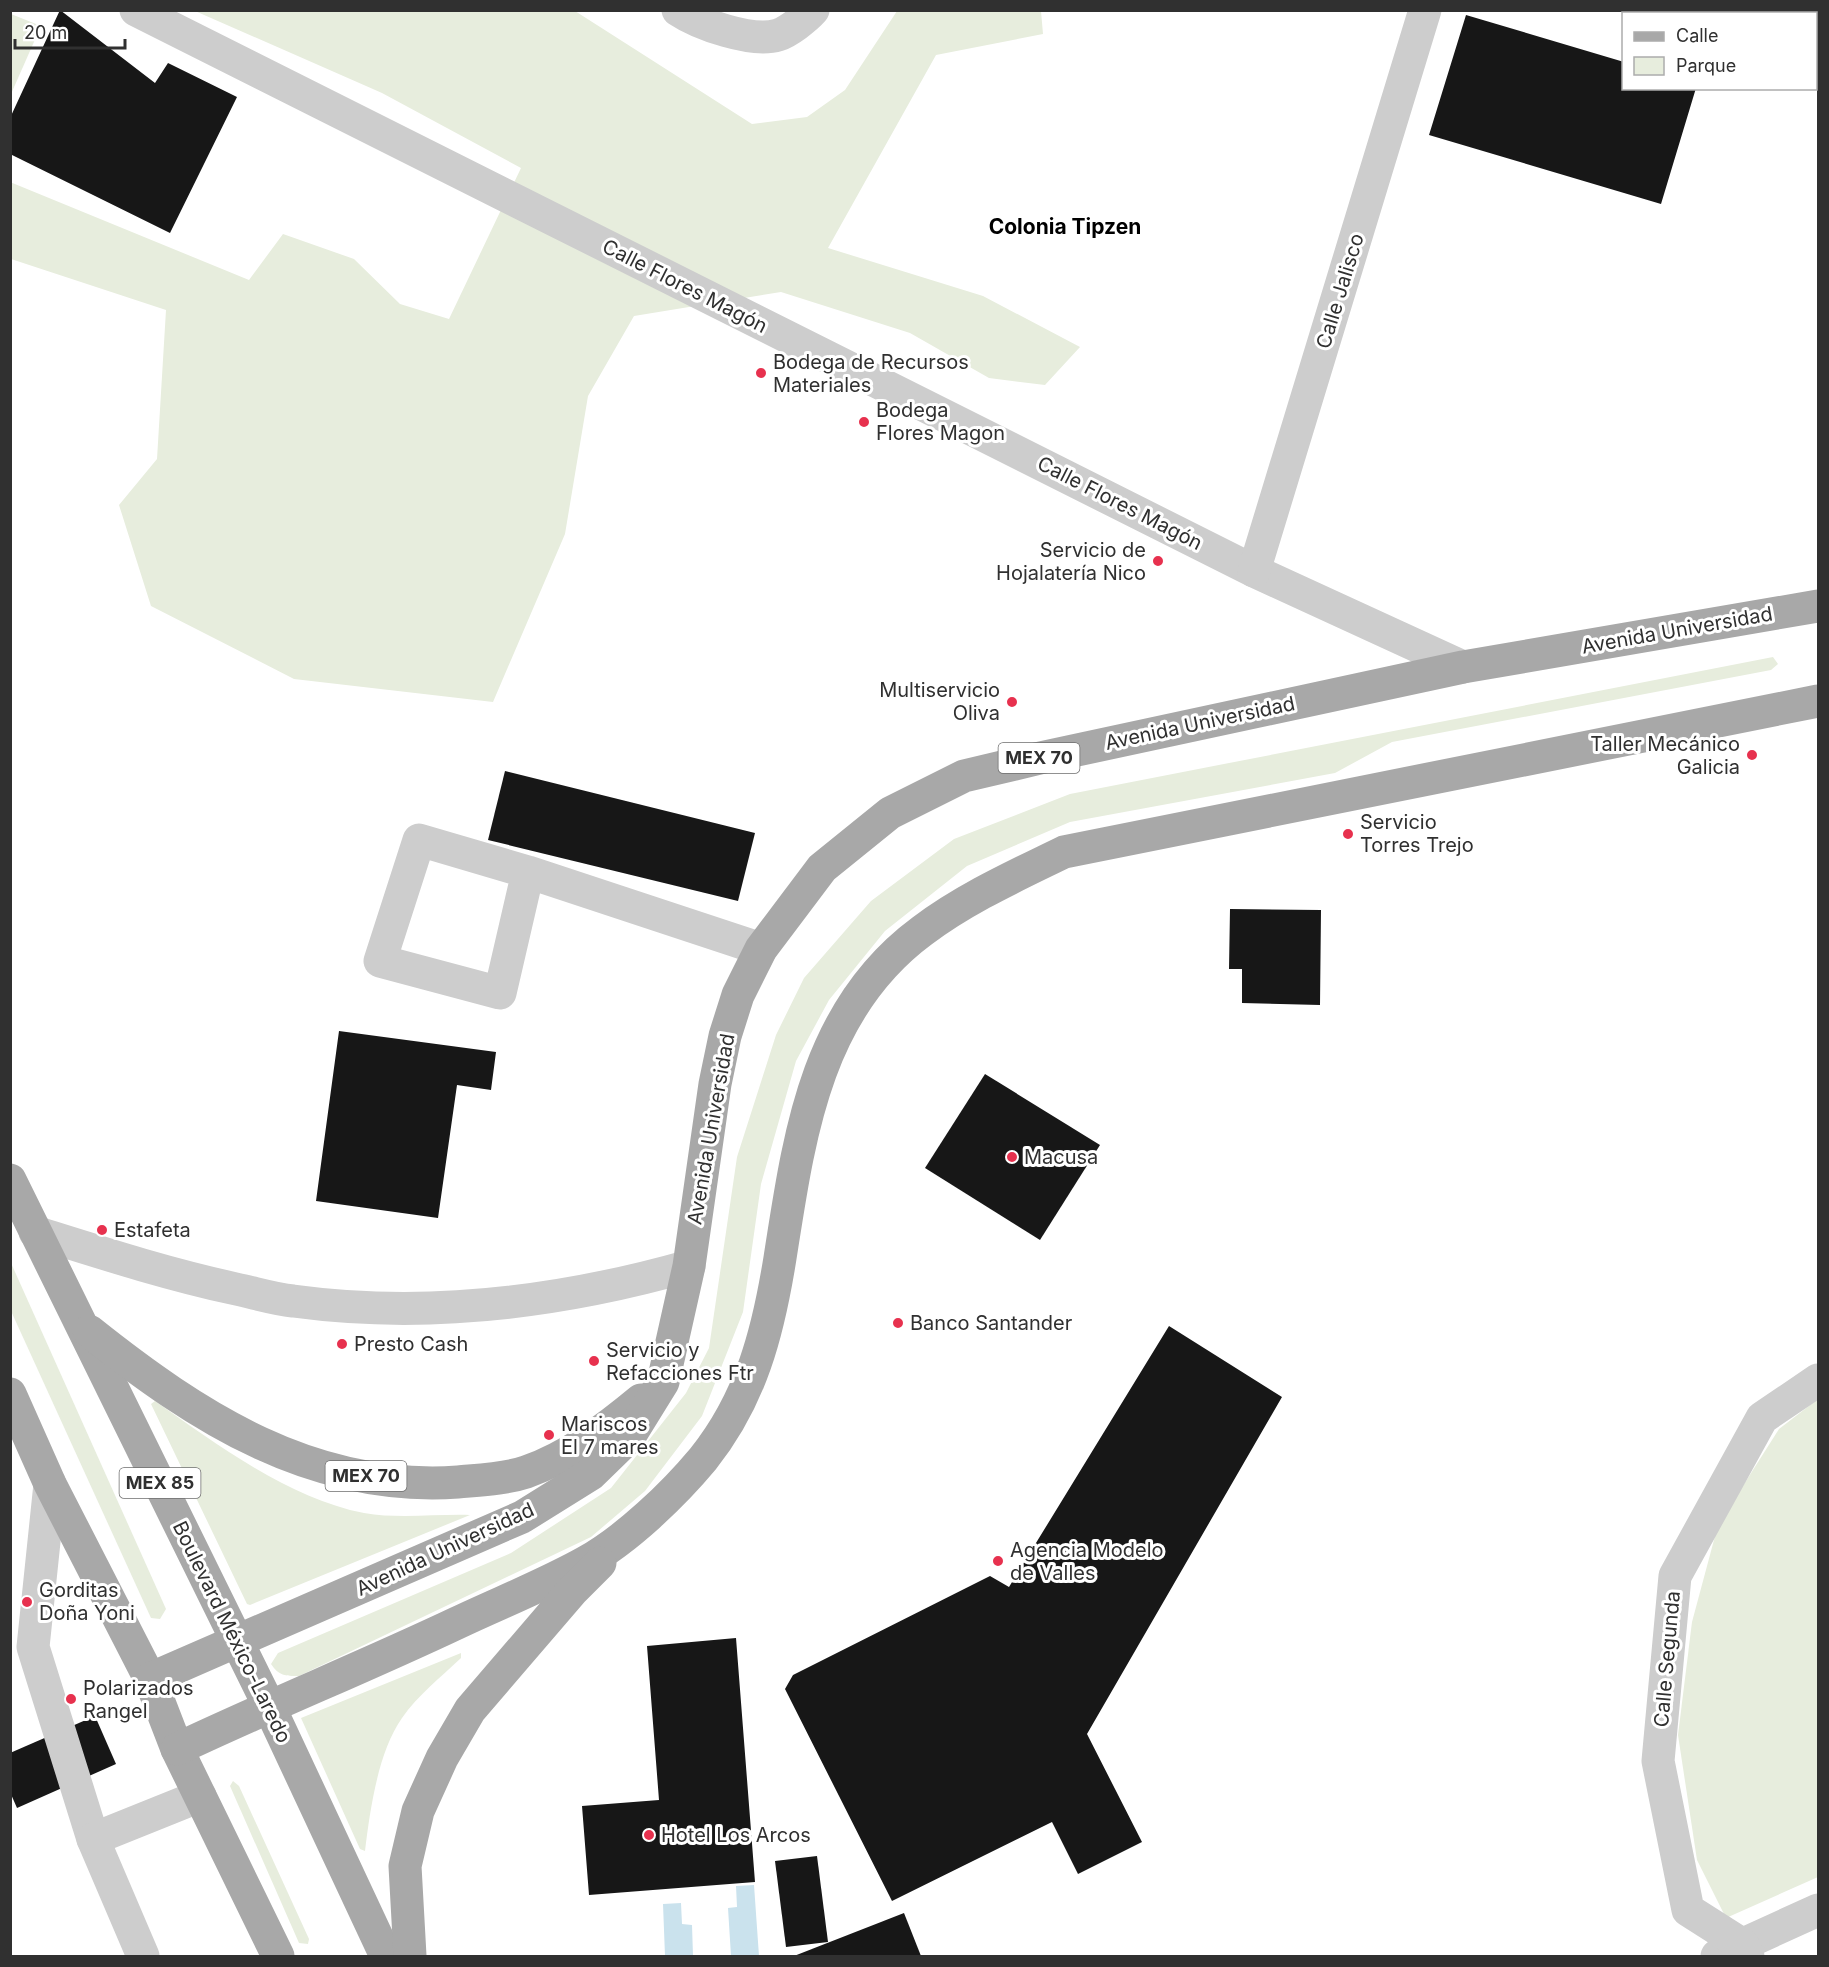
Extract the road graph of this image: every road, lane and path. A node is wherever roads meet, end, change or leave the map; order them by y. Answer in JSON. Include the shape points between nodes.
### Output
{"nodes":[{"id":1,"x":136,"y":10,"type":"edge"},
{"id":2,"x":678,"y":10,"type":"edge"},
{"id":3,"x":813,"y":10,"type":"edge"},
{"id":4,"x":1425,"y":10,"type":"edge"},
{"id":5,"x":1254,"y":571,"type":"junction"},
{"id":6,"x":1818,"y":606,"type":"edge"},
{"id":7,"x":1463,"y":667,"type":"junction"},
{"id":8,"x":1818,"y":700,"type":"edge"},
{"id":9,"x":528,"y":872,"type":"junction"},
{"id":10,"x":761,"y":949,"type":"junction"},
{"id":11,"x":10,"y":1180,"type":"edge"},
{"id":12,"x":35,"y":1232,"type":"junction"},
{"id":13,"x":689,"y":1266,"type":"junction"},
{"id":14,"x":81,"y":1324,"type":"junction"},
{"id":15,"x":1818,"y":1380,"type":"edge"},
{"id":16,"x":663,"y":1382,"type":"junction"},
{"id":17,"x":10,"y":1394,"type":"edge"},
{"id":18,"x":50,"y":1484,"type":"junction"},
{"id":19,"x":657,"y":1508,"type":"junction"},
{"id":20,"x":239,"y":1642,"type":"junction"},
{"id":21,"x":150,"y":1680,"type":"junction"},
{"id":22,"x":269,"y":1706,"type":"junction"},
{"id":23,"x":177,"y":1749,"type":"junction"},
{"id":24,"x":200,"y":1796,"type":"junction"},
{"id":25,"x":93,"y":1839,"type":"junction"},
{"id":26,"x":1818,"y":1910,"type":"edge"},
{"id":27,"x":1736,"y":1953,"type":"edge"},
{"id":28,"x":143,"y":1956,"type":"edge"},
{"id":29,"x":278,"y":1956,"type":"edge"},
{"id":30,"x":386,"y":1956,"type":"edge"},
{"id":31,"x":410,"y":1956,"type":"edge"}],
"edges":[{"from":1,"to":5,"type":"street","name":"Calle Flores Magón"},
{"from":2,"to":3,"type":"street","via":[[694,21],[741,35],[778,35]]},
{"from":4,"to":5,"type":"street","name":"Calle Jalisco"},
{"from":5,"to":7,"type":"street","name":"Calle Flores Magón"},
{"from":6,"to":7,"type":"main road","name":"Avenida Universidad","number":"MEX 70"},
{"from":7,"to":10,"type":"main road","name":"Avenida Universidad","number":"MEX 70","via":[[964,776],[890,813],[822,868]]},
{"from":8,"to":19,"type":"main road","via":[[1064,852],[977,894],[919,932],[877,974],[851,1008],[818,1071],[799,1140],[761,1352],[744,1392],[704,1457]]},
{"from":9,"to":9,"type":"street","via":[[500,993],[380,962],[419,840]]},
{"from":9,"to":10,"type":"street"},
{"from":10,"to":13,"type":"main road","name":"Avenida Universidad","number":"MEX 70","via":[[738,995],[725,1035]]},
{"from":11,"to":12,"type":"main road","name":"Boulevard México-Laredo","number":"MEX 85"},
{"from":12,"to":13,"type":"street","via":[[167,1274],[293,1301],[410,1309],[551,1297],[628,1283]]},
{"from":12,"to":14,"type":"main road","name":"Boulevard México-Laredo","number":"MEX 85"},
{"from":13,"to":16,"type":"main road","name":"Avenida Universidad","number":"MEX 70"},
{"from":14,"to":16,"type":"main road","number":"MEX 70","via":[[147,1377],[219,1423],[290,1457],[346,1473],[390,1480],[439,1483],[525,1473],[573,1451]]},
{"from":14,"to":20,"type":"main road","name":"Boulevard México-Laredo","number":"MEX 85"},
{"from":15,"to":27,"type":"street","name":"Calle Segunda","via":[[1762,1419],[1675,1576],[1658,1761],[1688,1910]]},
{"from":16,"to":20,"type":"main road","name":"Avenida Universidad","number":"MEX 70","via":[[629,1437],[591,1474],[522,1517]]},
{"from":17,"to":18,"type":"main road"},
{"from":18,"to":21,"type":"main road"},
{"from":18,"to":25,"type":"street","via":[[33,1647]]},
{"from":19,"to":22,"type":"main road","via":[[587,1561]]},
{"from":19,"to":31,"type":"main road","via":[[573,1590],[470,1710],[442,1758],[418,1811],[405,1866]]},
{"from":20,"to":21,"type":"main road","name":"Avenida Universidad","number":"MEX 70"},
{"from":20,"to":22,"type":"main road","name":"Boulevard México-Laredo"},
{"from":21,"to":23,"type":"main road"},
{"from":22,"to":23,"type":"main road"},
{"from":22,"to":30,"type":"main road","name":"Boulevard México-Laredo"},
{"from":23,"to":24,"type":"main road"},
{"from":24,"to":25,"type":"street"},
{"from":24,"to":29,"type":"main road"},
{"from":25,"to":28,"type":"street"},
{"from":26,"to":27,"type":"street"}]}
